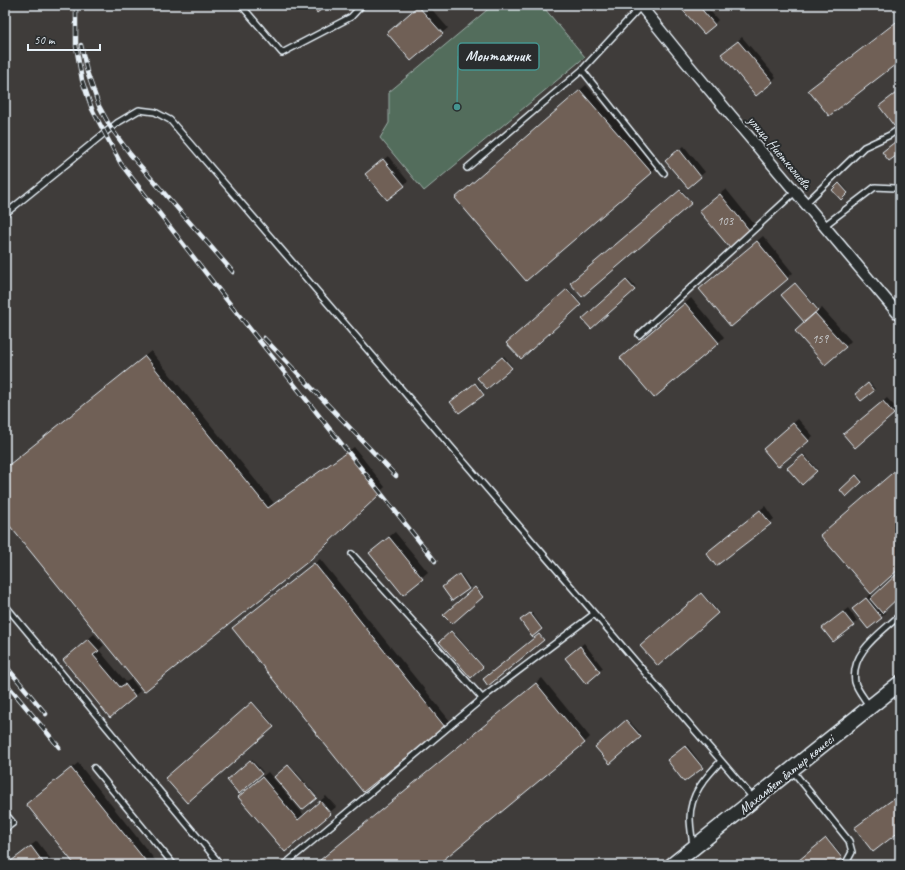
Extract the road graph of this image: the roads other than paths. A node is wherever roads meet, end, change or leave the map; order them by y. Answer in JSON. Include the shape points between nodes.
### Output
{"nodes":[{"id":1,"x":242,"y":5,"type":"edge"},
{"id":2,"x":362,"y":5,"type":"edge"},
{"id":3,"x":641,"y":5,"type":"edge"},
{"id":4,"x":582,"y":70,"type":"junction"},
{"id":5,"x":900,"y":128,"type":"edge"},
{"id":6,"x":467,"y":168,"type":"dead end"},
{"id":7,"x":664,"y":174,"type":"dead end"},
{"id":8,"x":900,"y":190,"type":"edge"},
{"id":9,"x":795,"y":192,"type":"junction"},
{"id":10,"x":805,"y":204,"type":"junction"},
{"id":11,"x":5,"y":214,"type":"edge"},
{"id":12,"x":824,"y":226,"type":"junction"},
{"id":13,"x":900,"y":316,"type":"edge"},
{"id":14,"x":639,"y":335,"type":"dead end"},
{"id":15,"x":352,"y":554,"type":"dead end"},
{"id":16,"x":5,"y":605,"type":"edge"},
{"id":17,"x":594,"y":614,"type":"junction"},
{"id":18,"x":900,"y":615,"type":"edge"},
{"id":19,"x":900,"y":683,"type":"edge"},
{"id":20,"x":482,"y":698,"type":"junction"},
{"id":21,"x":870,"y":707,"type":"junction"},
{"id":22,"x":721,"y":761,"type":"junction"},
{"id":23,"x":94,"y":768,"type":"dead end"},
{"id":24,"x":792,"y":769,"type":"junction"},
{"id":25,"x":754,"y":799,"type":"junction"},
{"id":26,"x":5,"y":813,"type":"edge"},
{"id":27,"x":5,"y":829,"type":"edge"},
{"id":28,"x":693,"y":848,"type":"junction"},
{"id":29,"x":174,"y":865,"type":"edge"},
{"id":30,"x":222,"y":865,"type":"edge"},
{"id":31,"x":284,"y":865,"type":"edge"},
{"id":32,"x":672,"y":865,"type":"edge"},
{"id":33,"x":845,"y":865,"type":"edge"}],
"edges":[{"from":1,"to":2,"type":"lane","via":[[282,53],[351,17]]},
{"from":3,"to":4,"type":"lane"},
{"from":3,"to":9,"type":"street","name":"улица Ниеткалиева"},
{"from":4,"to":6,"type":"lane"},
{"from":4,"to":7,"type":"lane"},
{"from":5,"to":10,"type":"lane","via":[[864,147]]},
{"from":8,"to":12,"type":"lane","via":[[875,187]]},
{"from":9,"to":10,"type":"street","name":"улица Ниеткалиева"},
{"from":9,"to":14,"type":"lane"},
{"from":10,"to":12,"type":"street","name":"улица Ниеткалиева"},
{"from":11,"to":17,"type":"lane","via":[[117,123],[139,110],[155,112],[170,120]]},
{"from":12,"to":13,"type":"street","name":"улица Ниеткалиева"},
{"from":15,"to":20,"type":"lane"},
{"from":16,"to":30,"type":"lane"},
{"from":17,"to":20,"type":"lane"},
{"from":17,"to":22,"type":"lane"},
{"from":18,"to":21,"type":"lane","via":[[862,650],[855,666],[855,683]]},
{"from":19,"to":21,"type":"street","name":"Махамбет батыр көшесі"},
{"from":20,"to":31,"type":"lane"},
{"from":21,"to":24,"type":"street","name":"Махамбет батыр көшесі"},
{"from":22,"to":25,"type":"lane"},
{"from":22,"to":28,"type":"lane","via":[[700,784],[694,797],[690,818]]},
{"from":23,"to":29,"type":"lane"},
{"from":24,"to":25,"type":"street","name":"Махамбет батыр көшесі"},
{"from":24,"to":33,"type":"lane","via":[[849,841],[852,852]]},
{"from":25,"to":28,"type":"street","name":"Махамбет батыр көшесі"},
{"from":26,"to":27,"type":"lane","via":[[13,823]]},
{"from":28,"to":32,"type":"street","name":"Махамбет батыр көшесі"}]}
